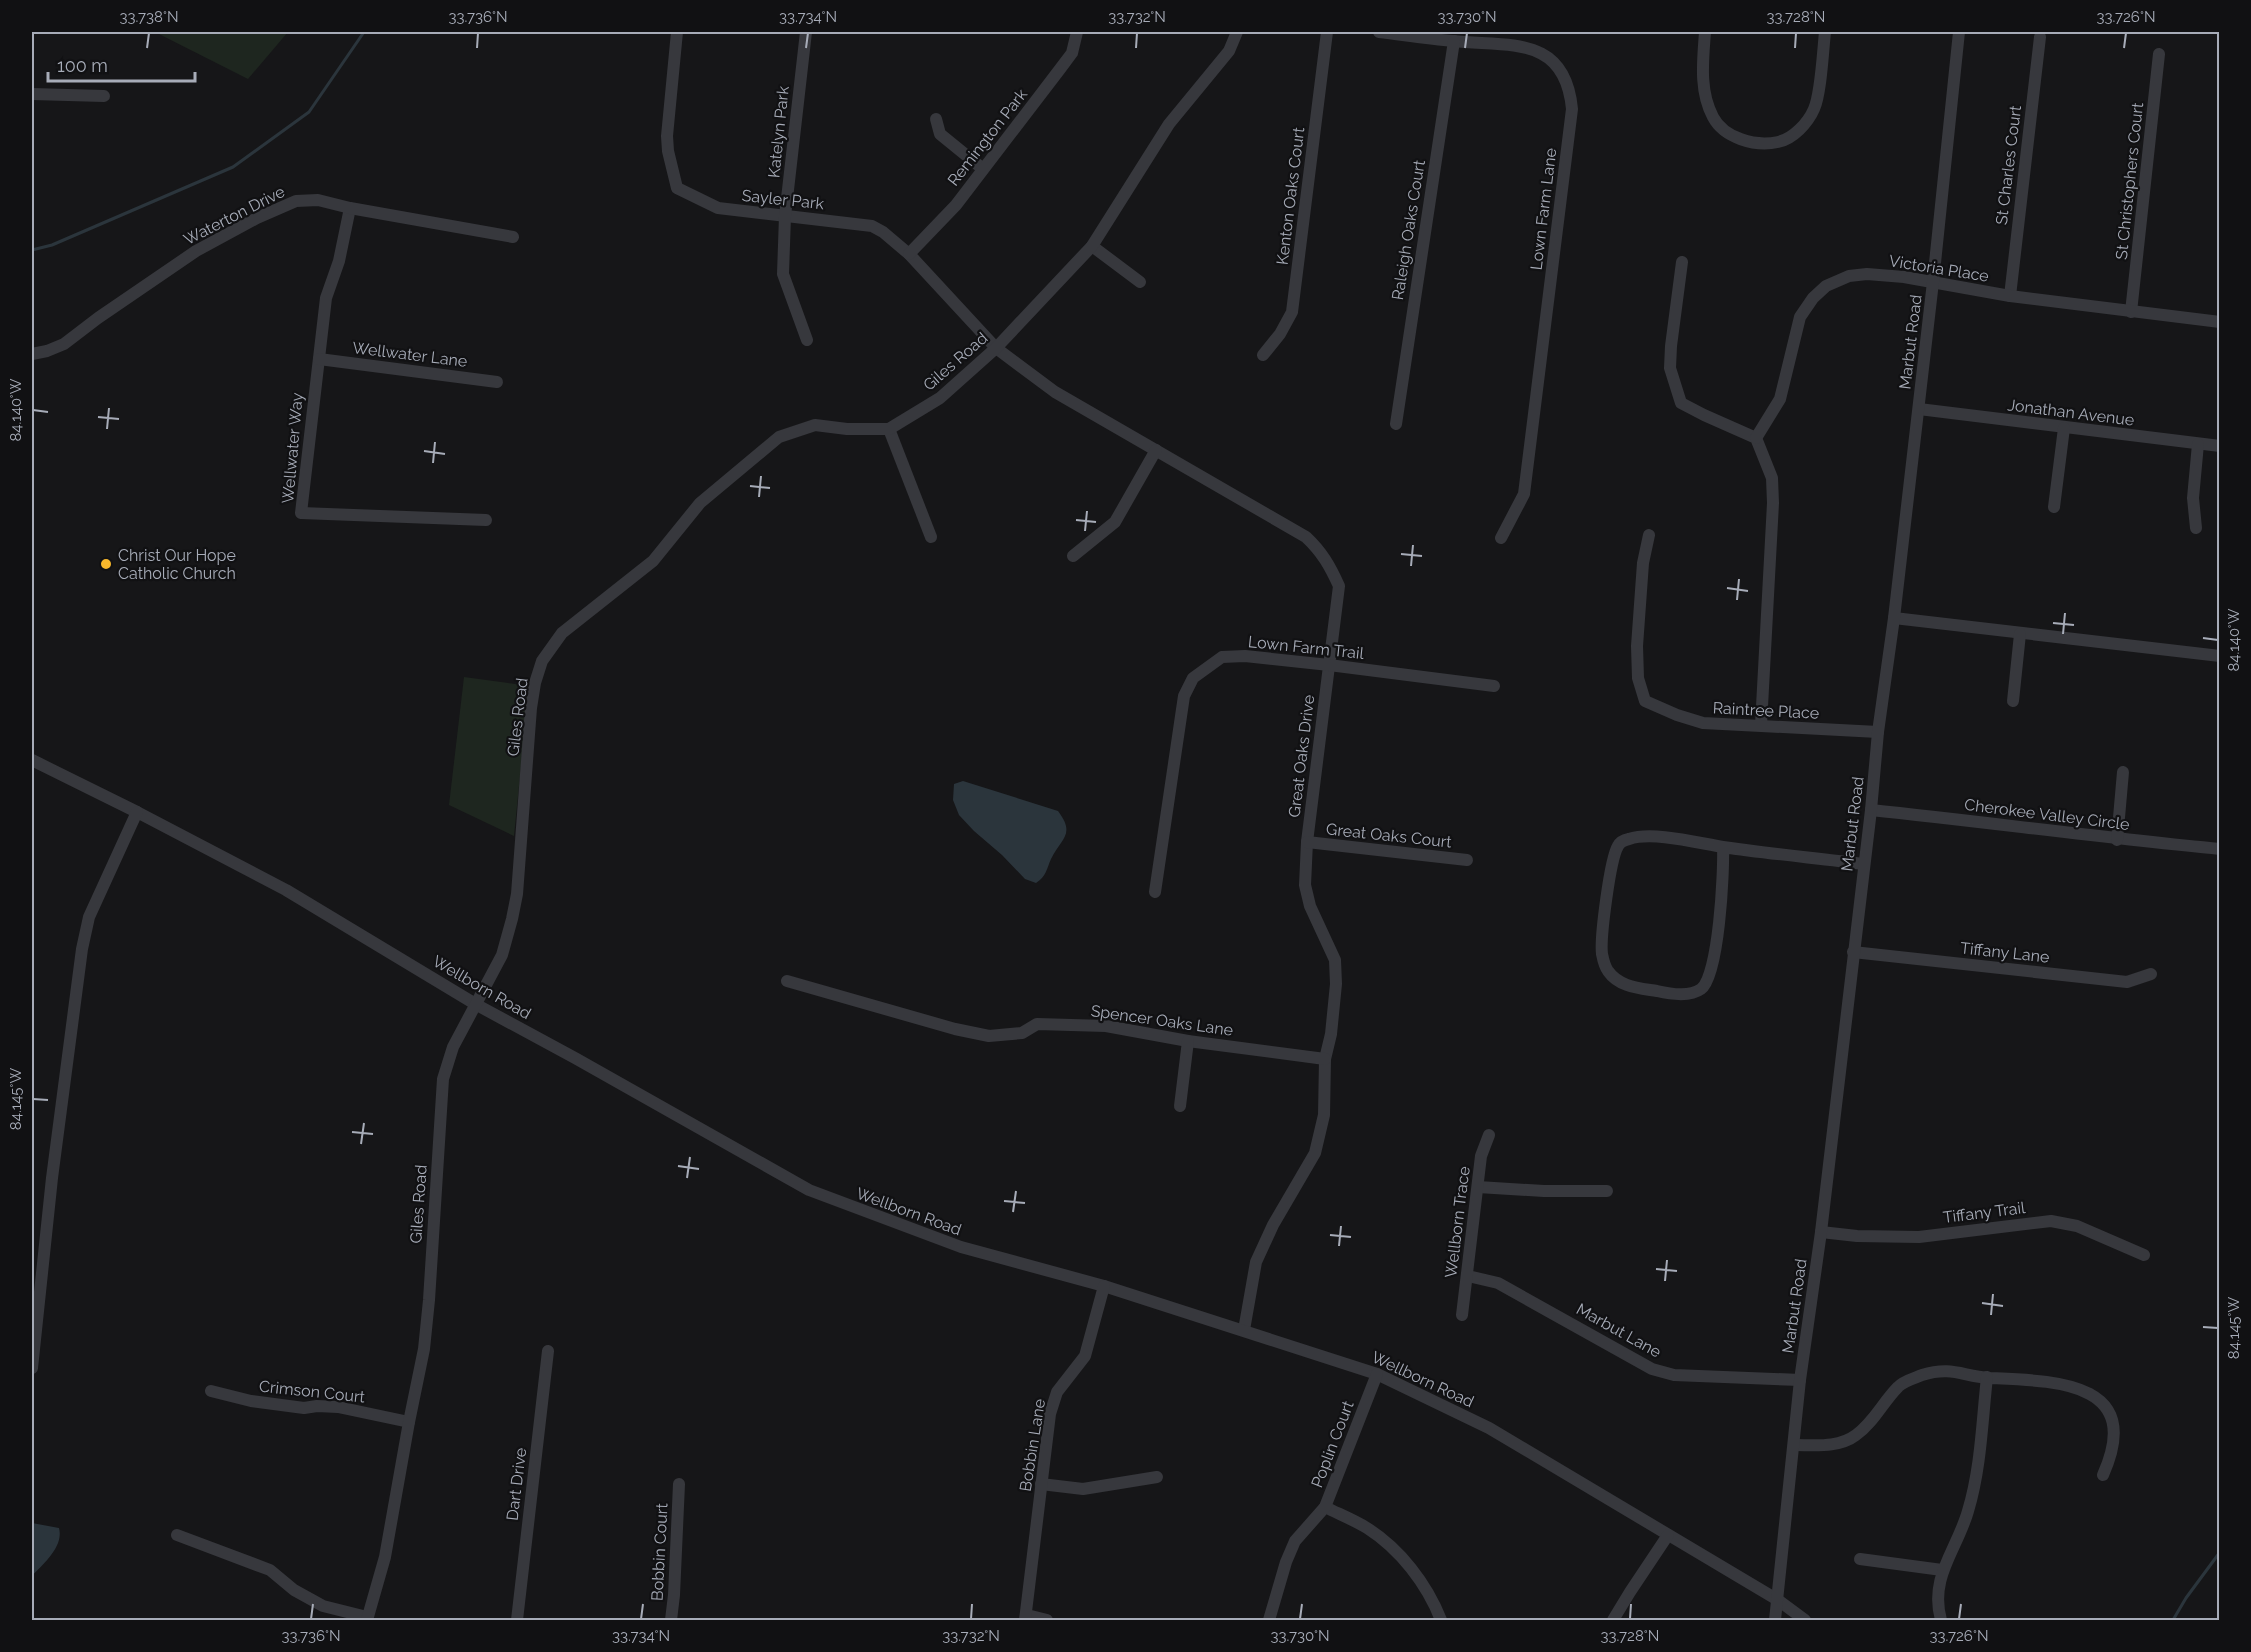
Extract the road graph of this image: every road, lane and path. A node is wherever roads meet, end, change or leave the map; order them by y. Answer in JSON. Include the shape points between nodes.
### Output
{"nodes":[{"id":1,"x":677,"y":32,"type":"edge"},
{"id":2,"x":806,"y":32,"type":"edge"},
{"id":3,"x":1077,"y":32,"type":"edge"},
{"id":4,"x":1237,"y":32,"type":"edge"},
{"id":5,"x":1327,"y":32,"type":"edge"},
{"id":6,"x":1379,"y":32,"type":"edge"},
{"id":7,"x":1705,"y":32,"type":"edge"},
{"id":8,"x":1825,"y":32,"type":"edge"},
{"id":9,"x":1959,"y":32,"type":"edge"},
{"id":10,"x":2040,"y":37,"type":"dead end"},
{"id":11,"x":1454,"y":41,"type":"junction"},
{"id":12,"x":2159,"y":54,"type":"dead end"},
{"id":13,"x":32,"y":94,"type":"edge"},
{"id":14,"x":104,"y":96,"type":"dead end"},
{"id":15,"x":936,"y":119,"type":"dead end"},
{"id":16,"x":983,"y":170,"type":"junction"},
{"id":17,"x":350,"y":208,"type":"junction"},
{"id":18,"x":785,"y":216,"type":"junction"},
{"id":19,"x":513,"y":237,"type":"dead end"},
{"id":20,"x":1092,"y":246,"type":"junction"},
{"id":21,"x":909,"y":254,"type":"junction"},
{"id":22,"x":1682,"y":262,"type":"dead end"},
{"id":23,"x":1140,"y":282,"type":"dead end"},
{"id":24,"x":1933,"y":282,"type":"junction"},
{"id":25,"x":2010,"y":296,"type":"junction"},
{"id":26,"x":2131,"y":312,"type":"junction"},
{"id":27,"x":2220,"y":322,"type":"edge"},
{"id":28,"x":807,"y":340,"type":"dead end"},
{"id":29,"x":996,"y":348,"type":"junction"},
{"id":30,"x":32,"y":354,"type":"edge"},
{"id":31,"x":1263,"y":355,"type":"dead end"},
{"id":32,"x":319,"y":359,"type":"junction"},
{"id":33,"x":497,"y":382,"type":"dead end"},
{"id":34,"x":1919,"y":409,"type":"junction"},
{"id":35,"x":1396,"y":424,"type":"dead end"},
{"id":36,"x":2064,"y":428,"type":"junction"},
{"id":37,"x":890,"y":429,"type":"junction"},
{"id":38,"x":1756,"y":438,"type":"junction"},
{"id":39,"x":2198,"y":444,"type":"junction"},
{"id":40,"x":2220,"y":446,"type":"edge"},
{"id":41,"x":1156,"y":450,"type":"junction"},
{"id":42,"x":2054,"y":507,"type":"dead end"},
{"id":43,"x":486,"y":520,"type":"dead end"},
{"id":44,"x":2196,"y":528,"type":"dead end"},
{"id":45,"x":1649,"y":535,"type":"dead end"},
{"id":46,"x":931,"y":537,"type":"dead end"},
{"id":47,"x":1501,"y":538,"type":"dead end"},
{"id":48,"x":1072,"y":556,"type":"dead end"},
{"id":49,"x":1894,"y":618,"type":"junction"},
{"id":50,"x":2020,"y":634,"type":"junction"},
{"id":51,"x":2220,"y":656,"type":"edge"},
{"id":52,"x":1329,"y":665,"type":"junction"},
{"id":53,"x":1494,"y":686,"type":"dead end"},
{"id":54,"x":2013,"y":701,"type":"dead end"},
{"id":55,"x":1761,"y":725,"type":"junction"},
{"id":56,"x":1878,"y":732,"type":"junction"},
{"id":57,"x":32,"y":760,"type":"edge"},
{"id":58,"x":2123,"y":772,"type":"dead end"},
{"id":59,"x":1871,"y":810,"type":"junction"},
{"id":60,"x":137,"y":812,"type":"junction"},
{"id":61,"x":2117,"y":840,"type":"junction"},
{"id":62,"x":1307,"y":842,"type":"junction"},
{"id":63,"x":1723,"y":847,"type":"junction"},
{"id":64,"x":2220,"y":849,"type":"edge"},
{"id":65,"x":1467,"y":860,"type":"dead end"},
{"id":66,"x":1864,"y":864,"type":"junction"},
{"id":67,"x":1155,"y":892,"type":"dead end"},
{"id":68,"x":1853,"y":952,"type":"junction"},
{"id":69,"x":2151,"y":974,"type":"dead end"},
{"id":70,"x":787,"y":981,"type":"dead end"},
{"id":71,"x":477,"y":1005,"type":"junction"},
{"id":72,"x":1188,"y":1041,"type":"junction"},
{"id":73,"x":1325,"y":1059,"type":"junction"},
{"id":74,"x":1180,"y":1106,"type":"dead end"},
{"id":75,"x":1489,"y":1135,"type":"dead end"},
{"id":76,"x":1478,"y":1186,"type":"junction"},
{"id":77,"x":1607,"y":1191,"type":"dead end"},
{"id":78,"x":1821,"y":1232,"type":"junction"},
{"id":79,"x":2144,"y":1255,"type":"dead end"},
{"id":80,"x":1468,"y":1276,"type":"junction"},
{"id":81,"x":1104,"y":1286,"type":"junction"},
{"id":82,"x":1462,"y":1315,"type":"dead end"},
{"id":83,"x":1244,"y":1330,"type":"junction"},
{"id":84,"x":548,"y":1351,"type":"dead end"},
{"id":85,"x":32,"y":1368,"type":"edge"},
{"id":86,"x":1377,"y":1374,"type":"junction"},
{"id":87,"x":1987,"y":1377,"type":"junction"},
{"id":88,"x":1800,"y":1380,"type":"junction"},
{"id":89,"x":211,"y":1391,"type":"dead end"},
{"id":90,"x":409,"y":1422,"type":"junction"},
{"id":91,"x":1795,"y":1445,"type":"junction"},
{"id":92,"x":2103,"y":1475,"type":"dead end"},
{"id":93,"x":1157,"y":1478,"type":"dead end"},
{"id":94,"x":679,"y":1484,"type":"dead end"},
{"id":95,"x":1041,"y":1484,"type":"junction"},
{"id":96,"x":1325,"y":1507,"type":"junction"},
{"id":97,"x":177,"y":1535,"type":"dead end"},
{"id":98,"x":1668,"y":1535,"type":"junction"},
{"id":99,"x":1860,"y":1559,"type":"dead end"},
{"id":100,"x":1942,"y":1570,"type":"junction"},
{"id":101,"x":1779,"y":1600,"type":"junction"},
{"id":102,"x":1026,"y":1618,"type":"edge"},
{"id":103,"x":367,"y":1619,"type":"edge"},
{"id":104,"x":517,"y":1620,"type":"edge"},
{"id":105,"x":671,"y":1620,"type":"edge"},
{"id":106,"x":1047,"y":1620,"type":"edge"},
{"id":107,"x":1269,"y":1620,"type":"edge"},
{"id":108,"x":1441,"y":1620,"type":"edge"},
{"id":109,"x":1613,"y":1620,"type":"edge"},
{"id":110,"x":1776,"y":1620,"type":"edge"},
{"id":111,"x":1805,"y":1620,"type":"edge"},
{"id":112,"x":1941,"y":1620,"type":"edge"}],
"edges":[{"from":1,"to":18,"type":"street","name":"Sayler Park","via":[[667,136],[677,188],[718,208]]},
{"from":2,"to":18,"type":"street","name":"Katelyn Park"},
{"from":3,"to":16,"type":"street","name":"Remington Park","via":[[1072,53]]},
{"from":4,"to":20,"type":"street","name":"Giles Road","via":[[1229,51],[1168,124]]},
{"from":5,"to":31,"type":"street","name":"Kenton Oaks Court","via":[[1292,312]]},
{"from":6,"to":11,"type":"street","name":"Lown Farm Lane"},
{"from":7,"to":8,"type":"street","via":[[1702,87],[1712,116],[1720,128],[1738,139],[1778,142],[1792,136],[1815,108]]},
{"from":9,"to":24,"type":"street","name":"Marbut Road"},
{"from":10,"to":25,"type":"street","name":"St Charles Court"},
{"from":11,"to":35,"type":"street","name":"Raleigh Oaks Court"},
{"from":11,"to":47,"type":"street","name":"Lown Farm Lane","via":[[1514,44],[1535,50],[1558,68],[1572,101],[1524,494]]},
{"from":12,"to":26,"type":"street","name":"St Christophers Court"},
{"from":13,"to":14,"type":"street"},
{"from":15,"to":16,"type":"street","via":[[940,134]]},
{"from":16,"to":21,"type":"street","name":"Remington Park"},
{"from":17,"to":19,"type":"street","name":"Waterton Drive"},
{"from":17,"to":30,"type":"street","name":"Waterton Drive","via":[[318,200],[280,206],[174,264],[64,344]]},
{"from":17,"to":32,"type":"street","name":"Wellwater Way","via":[[339,261],[326,298]]},
{"from":18,"to":21,"type":"street","name":"Sayler Park","via":[[872,226]]},
{"from":18,"to":28,"type":"street","name":"Katelyn Park","via":[[783,274]]},
{"from":20,"to":23,"type":"street"},
{"from":20,"to":29,"type":"street","name":"Giles Road"},
{"from":21,"to":29,"type":"street","name":"Sayler Park"},
{"from":22,"to":38,"type":"street","via":[[1670,368],[1681,403]]},
{"from":24,"to":25,"type":"street","name":"Victoria Place"},
{"from":24,"to":34,"type":"street","name":"Marbut Road"},
{"from":24,"to":38,"type":"street","name":"Victoria Place","via":[[1867,274],[1849,276],[1826,286],[1800,317],[1780,399]]},
{"from":25,"to":26,"type":"street","name":"Victoria Place"},
{"from":26,"to":27,"type":"street","name":"Victoria Place"},
{"from":29,"to":37,"type":"street","name":"Giles Road","via":[[940,398]]},
{"from":29,"to":41,"type":"street","name":"Great Oaks Drive","via":[[1055,392]]},
{"from":32,"to":33,"type":"street","name":"Wellwater Lane"},
{"from":32,"to":43,"type":"street","name":"Wellwater Way","via":[[301,513]]},
{"from":34,"to":36,"type":"street","name":"Jonathan Avenue"},
{"from":34,"to":49,"type":"street","name":"Marbut Road"},
{"from":36,"to":39,"type":"street","name":"Jonathan Avenue"},
{"from":36,"to":42,"type":"street"},
{"from":37,"to":46,"type":"street"},
{"from":37,"to":71,"type":"street","name":"Giles Road","via":[[815,425],[779,437],[700,503],[653,561],[562,633],[549,651],[535,683],[531,708],[512,919],[502,955]]},
{"from":38,"to":55,"type":"street","via":[[1772,478],[1773,503]]},
{"from":39,"to":40,"type":"street","name":"Jonathan Avenue"},
{"from":39,"to":44,"type":"street","via":[[2193,498]]},
{"from":41,"to":48,"type":"street","via":[[1115,522]]},
{"from":41,"to":52,"type":"street","name":"Great Oaks Drive","via":[[1306,537],[1323,553],[1339,586]]},
{"from":45,"to":55,"type":"street","name":"Raintree Place","via":[[1637,646],[1638,678],[1645,701],[1703,723]]},
{"from":49,"to":50,"type":"street"},
{"from":49,"to":56,"type":"street","name":"Marbut Road"},
{"from":50,"to":51,"type":"street"},
{"from":50,"to":54,"type":"street"},
{"from":52,"to":53,"type":"street","name":"Lown Farm Trail"},
{"from":52,"to":62,"type":"street","name":"Great Oaks Drive"},
{"from":52,"to":67,"type":"street","name":"Lown Farm Trail","via":[[1222,657],[1194,678],[1184,696]]},
{"from":55,"to":56,"type":"street","name":"Raintree Place"},
{"from":56,"to":59,"type":"street","name":"Marbut Road"},
{"from":57,"to":60,"type":"street","name":"Wellborn Road"},
{"from":58,"to":61,"type":"street"},
{"from":59,"to":61,"type":"street","name":"Cherokee Valley Circle"},
{"from":59,"to":66,"type":"street","name":"Marbut Road"},
{"from":60,"to":71,"type":"street","name":"Wellborn Road","via":[[286,890]]},
{"from":60,"to":85,"type":"street","via":[[89,917],[82,949]]},
{"from":61,"to":64,"type":"street","name":"Cherokee Valley Circle"},
{"from":62,"to":65,"type":"street","name":"Great Oaks Court"},
{"from":62,"to":73,"type":"street","name":"Great Oaks Drive","via":[[1307,895],[1335,960],[1331,1034]]},
{"from":63,"to":63,"type":"street","via":[[1643,837],[1622,841],[1612,862],[1603,938],[1602,954],[1613,978],[1625,985],[1662,992],[1693,993],[1703,988],[1712,966],[1724,878]]},
{"from":63,"to":66,"type":"street"},
{"from":66,"to":68,"type":"street","name":"Marbut Road"},
{"from":68,"to":69,"type":"street","name":"Tiffany Lane","via":[[2127,982]]},
{"from":68,"to":78,"type":"street","name":"Marbut Road"},
{"from":70,"to":72,"type":"street","name":"Spencer Oaks Lane","via":[[989,1036],[1022,1033],[1037,1024],[1049,1024],[1106,1026]]},
{"from":71,"to":81,"type":"street","name":"Wellborn Road","via":[[809,1190],[961,1247]]},
{"from":71,"to":90,"type":"street","name":"Giles Road","via":[[453,1047],[443,1080],[429,1300]]},
{"from":72,"to":73,"type":"street","name":"Spencer Oaks Lane"},
{"from":72,"to":74,"type":"street"},
{"from":73,"to":83,"type":"street","name":"Great Oaks Drive","via":[[1324,1115],[1315,1154],[1273,1224],[1256,1262]]},
{"from":75,"to":76,"type":"street","name":"Wellborn Trace","via":[[1481,1156]]},
{"from":76,"to":77,"type":"street"},
{"from":76,"to":80,"type":"street","name":"Wellborn Trace"},
{"from":78,"to":79,"type":"street","name":"Tiffany Trail","via":[[1918,1237],[2051,1221],[2077,1226]]},
{"from":78,"to":88,"type":"street","name":"Marbut Road"},
{"from":80,"to":82,"type":"street","name":"Wellborn Trace"},
{"from":80,"to":88,"type":"street","name":"Marbut Lane","via":[[1498,1283],[1652,1369],[1674,1375]]},
{"from":81,"to":83,"type":"street","name":"Wellborn Road"},
{"from":81,"to":95,"type":"street","name":"Bobbin Lane","via":[[1085,1356],[1057,1392],[1050,1414]]},
{"from":83,"to":86,"type":"street","name":"Wellborn Road"},
{"from":84,"to":104,"type":"street","name":"Dart Drive"},
{"from":86,"to":96,"type":"street","name":"Poplin Court"},
{"from":86,"to":98,"type":"street","name":"Wellborn Road","via":[[1489,1428]]},
{"from":87,"to":91,"type":"street","via":[[1948,1370],[1923,1375],[1899,1385],[1855,1436],[1831,1445]]},
{"from":87,"to":92,"type":"street","via":[[2056,1382],[2086,1392],[2107,1407],[2114,1445]]},
{"from":87,"to":100,"type":"street","via":[[1978,1463],[1968,1512]]},
{"from":88,"to":91,"type":"street","name":"Marbut Road"},
{"from":89,"to":90,"type":"street","name":"Crimson Court","via":[[304,1408],[338,1407]]},
{"from":90,"to":103,"type":"street","name":"Giles Road","via":[[385,1557]]},
{"from":91,"to":101,"type":"street","name":"Marbut Road"},
{"from":93,"to":95,"type":"street","via":[[1083,1489]]},
{"from":94,"to":105,"type":"street","name":"Bobbin Court"},
{"from":95,"to":102,"type":"street","name":"Bobbin Lane"},
{"from":96,"to":107,"type":"street","name":"Poplin Court","via":[[1295,1541]]},
{"from":96,"to":108,"type":"street","via":[[1367,1528],[1389,1546],[1432,1597]]},
{"from":97,"to":103,"type":"street","via":[[270,1570],[294,1590],[323,1606]]},
{"from":98,"to":101,"type":"street","name":"Wellborn Road"},
{"from":98,"to":109,"type":"street"},
{"from":99,"to":100,"type":"street"},
{"from":100,"to":112,"type":"street","via":[[1937,1604]]},
{"from":101,"to":110,"type":"street","name":"Marbut Road"},
{"from":101,"to":111,"type":"street","name":"Wellborn Road"},
{"from":102,"to":106,"type":"street"}]}
